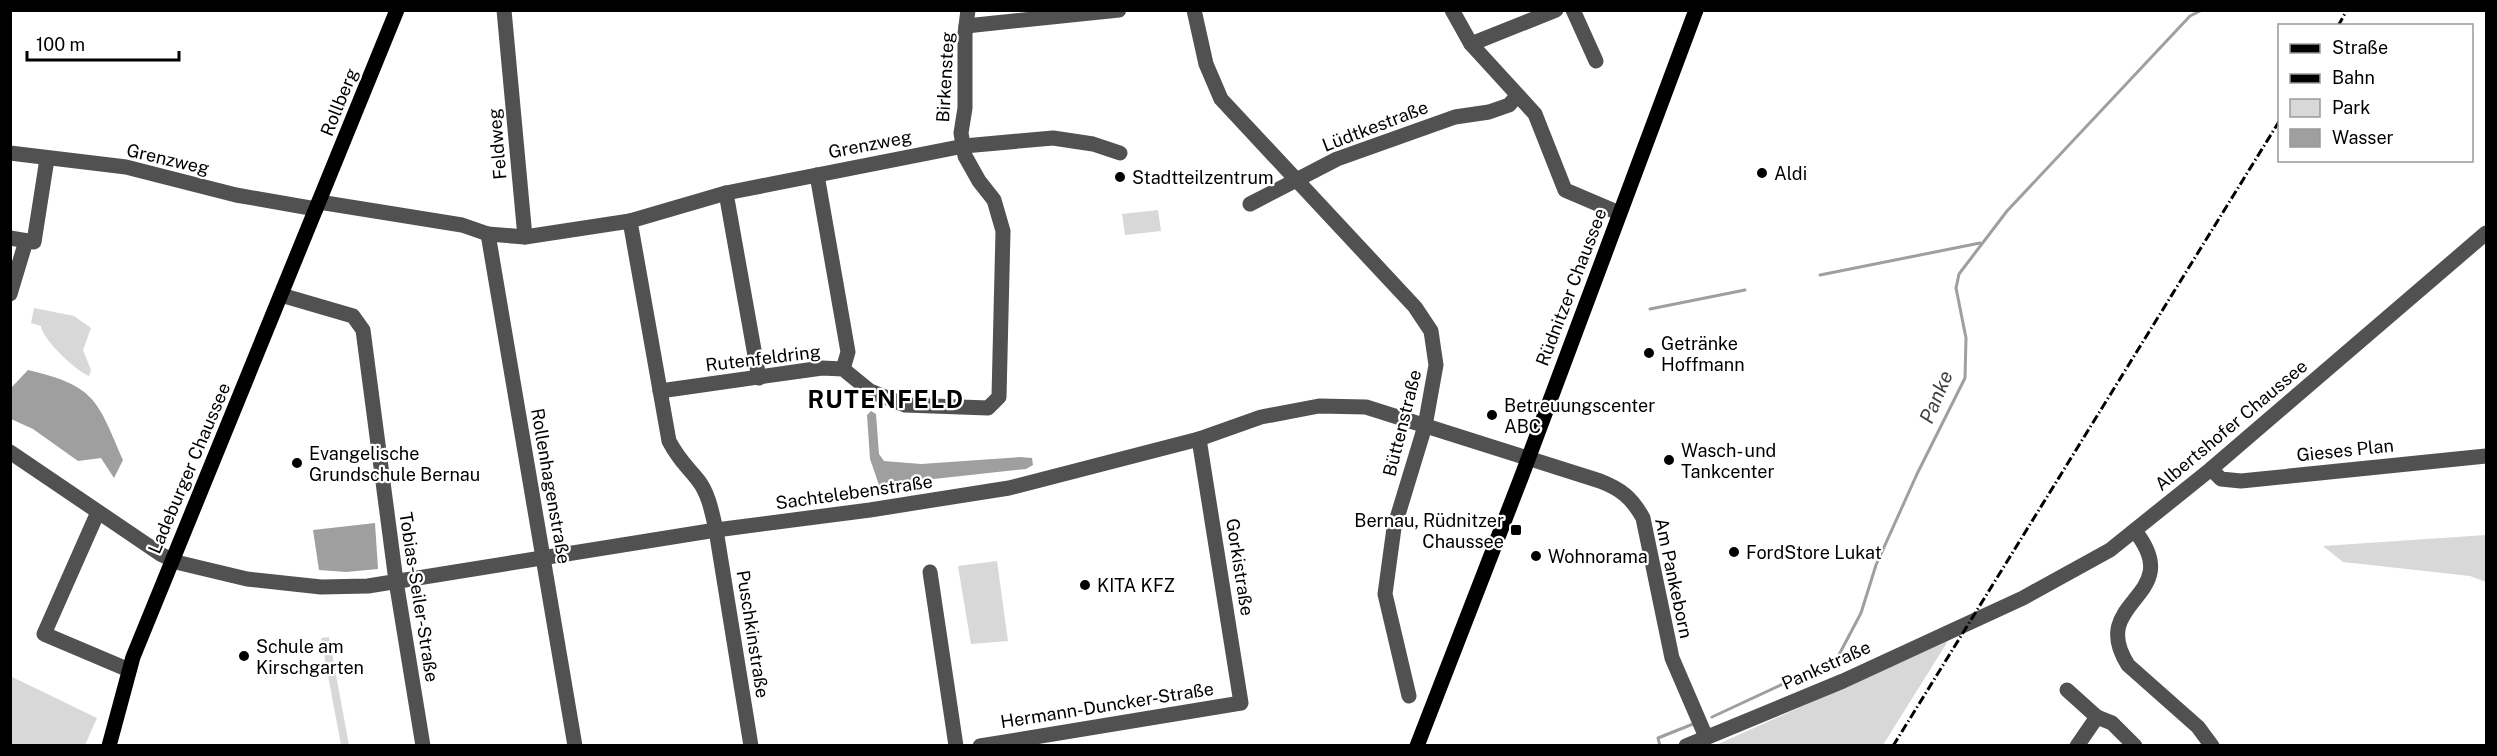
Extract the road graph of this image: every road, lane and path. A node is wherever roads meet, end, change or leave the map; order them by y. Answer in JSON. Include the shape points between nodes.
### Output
{"nodes":[{"id":1,"x":398,"y":10,"type":"edge"},
{"id":2,"x":504,"y":10,"type":"edge"},
{"id":3,"x":1194,"y":10,"type":"edge"},
{"id":4,"x":1452,"y":10,"type":"edge"},
{"id":5,"x":1556,"y":10,"type":"edge"},
{"id":6,"x":1573,"y":10,"type":"edge"},
{"id":7,"x":1696,"y":10,"type":"edge"},
{"id":8,"x":1109,"y":11,"type":"edge"},
{"id":9,"x":967,"y":18,"type":"edge"},
{"id":10,"x":1471,"y":44,"type":"junction"},
{"id":11,"x":1596,"y":61,"type":"dead end"},
{"id":12,"x":1516,"y":96,"type":"junction"},
{"id":13,"x":964,"y":146,"type":"junction"},
{"id":14,"x":10,"y":153,"type":"edge"},
{"id":15,"x":1120,"y":153,"type":"dead end"},
{"id":16,"x":47,"y":159,"type":"junction"},
{"id":17,"x":816,"y":175,"type":"junction"},
{"id":18,"x":1298,"y":180,"type":"junction"},
{"id":19,"x":726,"y":193,"type":"junction"},
{"id":20,"x":1250,"y":204,"type":"dead end"},
{"id":21,"x":318,"y":206,"type":"junction"},
{"id":22,"x":1619,"y":213,"type":"junction"},
{"id":23,"x":630,"y":221,"type":"junction"},
{"id":24,"x":2487,"y":233,"type":"edge"},
{"id":25,"x":488,"y":234,"type":"junction"},
{"id":26,"x":525,"y":237,"type":"junction"},
{"id":27,"x":23,"y":240,"type":"edge"},
{"id":28,"x":10,"y":294,"type":"edge"},
{"id":29,"x":281,"y":295,"type":"junction"},
{"id":30,"x":843,"y":369,"type":"junction"},
{"id":31,"x":759,"y":378,"type":"junction"},
{"id":32,"x":660,"y":391,"type":"junction"},
{"id":33,"x":1425,"y":426,"type":"junction"},
{"id":34,"x":1200,"y":439,"type":"junction"},
{"id":35,"x":10,"y":452,"type":"edge"},
{"id":36,"x":2487,"y":456,"type":"edge"},
{"id":37,"x":1528,"y":459,"type":"junction"},
{"id":38,"x":2211,"y":469,"type":"junction"},
{"id":39,"x":98,"y":512,"type":"junction"},
{"id":40,"x":716,"y":530,"type":"junction"},
{"id":41,"x":2135,"y":531,"type":"junction"},
{"id":42,"x":544,"y":558,"type":"junction"},
{"id":43,"x":172,"y":560,"type":"junction"},
{"id":44,"x":930,"y":572,"type":"dead end"},
{"id":45,"x":396,"y":581,"type":"junction"},
{"id":46,"x":1980,"y":617,"type":"joint"},
{"id":47,"x":129,"y":670,"type":"junction"},
{"id":48,"x":2067,"y":690,"type":"dead end"},
{"id":49,"x":1409,"y":696,"type":"dead end"},
{"id":50,"x":1241,"y":703,"type":"joint"},
{"id":51,"x":2097,"y":717,"type":"junction"},
{"id":52,"x":1706,"y":737,"type":"junction"},
{"id":53,"x":109,"y":746,"type":"edge"},
{"id":54,"x":423,"y":746,"type":"edge"},
{"id":55,"x":575,"y":746,"type":"edge"},
{"id":56,"x":752,"y":746,"type":"edge"},
{"id":57,"x":956,"y":746,"type":"edge"},
{"id":58,"x":980,"y":746,"type":"edge"},
{"id":59,"x":1417,"y":746,"type":"edge"},
{"id":60,"x":1686,"y":746,"type":"edge"},
{"id":61,"x":2077,"y":746,"type":"edge"},
{"id":62,"x":2135,"y":746,"type":"edge"},
{"id":63,"x":2212,"y":746,"type":"edge"}],
"edges":[{"from":1,"to":21,"type":"main road","name":"Rollberg"},
{"from":2,"to":26,"type":"street","name":"Feldweg"},
{"from":3,"to":18,"type":"street","name":"Büttenstraße","via":[[1212,83],[1239,121]]},
{"from":4,"to":10,"type":"street"},
{"from":5,"to":10,"type":"street"},
{"from":6,"to":11,"type":"street"},
{"from":7,"to":22,"type":"main road","name":"Rüdnitzer Chaussee"},
{"from":8,"to":9,"type":"street"},
{"from":9,"to":13,"type":"street","name":"Birkensteg"},
{"from":10,"to":12,"type":"street"},
{"from":12,"to":18,"type":"street","name":"Lüdtkestraße","via":[[1509,105],[1455,117],[1380,143],[1337,159]]},
{"from":12,"to":22,"type":"street","via":[[1535,114],[1565,190]]},
{"from":13,"to":15,"type":"street","name":"Grenzweg","via":[[1053,138]]},
{"from":13,"to":17,"type":"street","name":"Grenzweg"},
{"from":13,"to":30,"type":"street","name":"Rutenfeldring","via":[[971,169],[994,200],[1002,231],[999,397],[988,408],[905,405],[870,391]]},
{"from":14,"to":16,"type":"street","name":"Grenzweg"},
{"from":16,"to":21,"type":"street","name":"Grenzweg","via":[[126,167],[236,195]]},
{"from":16,"to":27,"type":"street"},
{"from":17,"to":19,"type":"street","name":"Grenzweg"},
{"from":17,"to":30,"type":"street","via":[[848,352]]},
{"from":18,"to":20,"type":"street","name":"Lüdtkestraße"},
{"from":18,"to":33,"type":"street","name":"Büttenstraße","via":[[1415,307],[1431,331],[1436,365]]},
{"from":19,"to":23,"type":"street","name":"Grenzweg"},
{"from":19,"to":31,"type":"street"},
{"from":21,"to":25,"type":"street","name":"Grenzweg","via":[[462,225]]},
{"from":21,"to":29,"type":"main road","name":"Ladeburger Chaussee"},
{"from":22,"to":37,"type":"main road","name":"Rüdnitzer Chaussee"},
{"from":23,"to":26,"type":"street","name":"Grenzweg"},
{"from":23,"to":32,"type":"street"},
{"from":24,"to":38,"type":"street","name":"Albertshofer Chaussee"},
{"from":25,"to":26,"type":"street"},
{"from":25,"to":42,"type":"street","name":"Rollenhagenstraße"},
{"from":27,"to":28,"type":"street"},
{"from":29,"to":43,"type":"main road","name":"Ladeburger Chaussee"},
{"from":29,"to":45,"type":"street","name":"Tobias-Seiler-Straße","via":[[353,316],[363,330]]},
{"from":30,"to":31,"type":"street","name":"Rutenfeldring","via":[[822,368]]},
{"from":31,"to":32,"type":"street","name":"Rutenfeldring"},
{"from":32,"to":40,"type":"street","via":[[669,441],[680,462],[702,487]]},
{"from":33,"to":34,"type":"street","name":"Sachtelebenstraße","via":[[1366,407],[1319,406],[1261,417]]},
{"from":33,"to":37,"type":"street","name":"Sachtelebenstraße"},
{"from":33,"to":49,"type":"street","name":"Büttenstraße","via":[[1394,528],[1385,594]]},
{"from":34,"to":40,"type":"street","name":"Sachtelebenstraße","via":[[1009,488]]},
{"from":34,"to":50,"type":"street","name":"Gorkistraße"},
{"from":35,"to":39,"type":"street","name":"Sachtelebenstraße"},
{"from":36,"to":38,"type":"street","name":"Gieses Plan","via":[[2241,481],[2221,479]]},
{"from":37,"to":52,"type":"street","name":"Am Pankeborn","via":[[1617,488],[1632,500],[1643,518],[1672,658]]},
{"from":37,"to":59,"type":"main road","name":"Rüdnitzer Chaussee"},
{"from":38,"to":41,"type":"street","name":"Albertshofer Chaussee"},
{"from":39,"to":43,"type":"street","name":"Sachtelebenstraße"},
{"from":39,"to":47,"type":"street","via":[[44,634]]},
{"from":40,"to":42,"type":"street","name":"Sachtelebenstraße"},
{"from":40,"to":56,"type":"street","name":"Puschkinstraße"},
{"from":41,"to":46,"type":"street","name":"Albertshofer Chaussee","via":[[2088,563]]},
{"from":41,"to":63,"type":"street","via":[[2147,546],[2151,572],[2145,588],[2120,618],[2120,652],[2128,665],[2198,727]]},
{"from":42,"to":45,"type":"street","name":"Sachtelebenstraße"},
{"from":42,"to":55,"type":"street","name":"Rollenhagenstraße"},
{"from":43,"to":45,"type":"street","name":"Sachtelebenstraße","via":[[247,579],[321,587]]},
{"from":43,"to":47,"type":"main road","name":"Ladeburger Chaussee"},
{"from":44,"to":57,"type":"street"},
{"from":45,"to":54,"type":"street","name":"Tobias-Seiler-Straße"},
{"from":46,"to":52,"type":"street","name":"Pankstraße","via":[[1843,681]]},
{"from":47,"to":53,"type":"main road","name":"Ladeburger Chaussee"},
{"from":48,"to":51,"type":"street"},
{"from":50,"to":58,"type":"street","name":"Hermann-Duncker-Straße"},
{"from":51,"to":61,"type":"street"},
{"from":51,"to":62,"type":"street","via":[[2112,723]]},
{"from":52,"to":60,"type":"street","name":"Pankstraße"}]}
